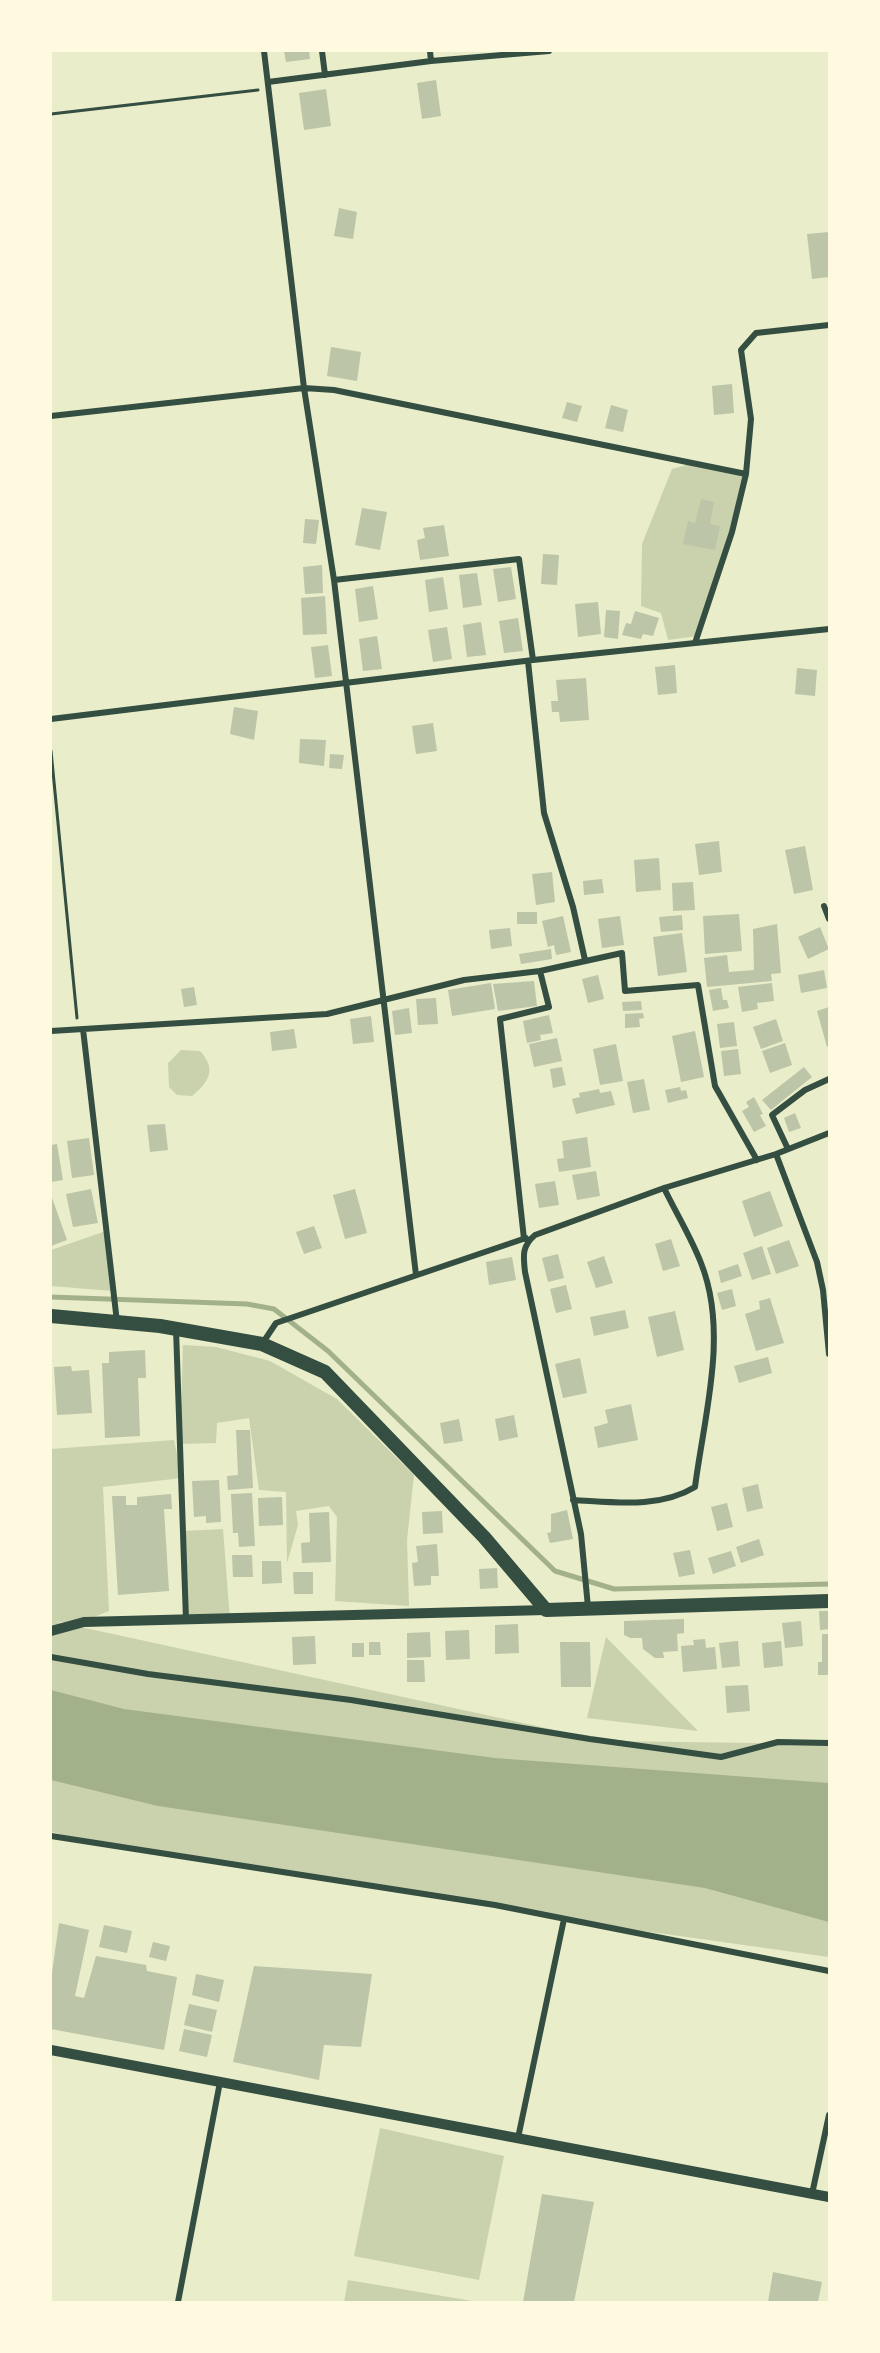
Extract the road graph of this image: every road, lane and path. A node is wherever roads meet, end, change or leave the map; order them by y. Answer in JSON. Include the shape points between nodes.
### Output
{"nodes":[{"id":1,"x":264,"y":51,"type":"edge"},
{"id":2,"x":322,"y":51,"type":"edge"},
{"id":3,"x":430,"y":51,"type":"edge"},
{"id":4,"x":549,"y":51,"type":"edge"},
{"id":5,"x":538,"y":52,"type":"edge"},
{"id":6,"x":431,"y":61,"type":"junction"},
{"id":7,"x":325,"y":75,"type":"junction"},
{"id":8,"x":268,"y":85,"type":"junction"},
{"id":9,"x":51,"y":114,"type":"edge"},
{"id":10,"x":829,"y":325,"type":"edge"},
{"id":11,"x":304,"y":388,"type":"junction"},
{"id":12,"x":51,"y":416,"type":"edge"},
{"id":13,"x":746,"y":474,"type":"junction"},
{"id":14,"x":334,"y":580,"type":"junction"},
{"id":15,"x":829,"y":629,"type":"edge"},
{"id":16,"x":695,"y":643,"type":"junction"},
{"id":17,"x":530,"y":661,"type":"junction"},
{"id":18,"x":346,"y":684,"type":"junction"},
{"id":19,"x":51,"y":719,"type":"edge"},
{"id":20,"x":51,"y":751,"type":"edge"},
{"id":21,"x":824,"y":906,"type":"dead end"},
{"id":22,"x":829,"y":919,"type":"edge"},
{"id":23,"x":585,"y":960,"type":"junction"},
{"id":24,"x":540,"y":971,"type":"junction"},
{"id":25,"x":382,"y":1000,"type":"junction"},
{"id":26,"x":81,"y":1029,"type":"junction"},
{"id":27,"x":51,"y":1031,"type":"edge"},
{"id":28,"x":829,"y":1079,"type":"edge"},
{"id":29,"x":829,"y":1133,"type":"edge"},
{"id":30,"x":788,"y":1149,"type":"junction"},
{"id":31,"x":776,"y":1154,"type":"junction"},
{"id":32,"x":757,"y":1160,"type":"junction"},
{"id":33,"x":664,"y":1188,"type":"junction"},
{"id":34,"x":535,"y":1235,"type":"junction"},
{"id":35,"x":524,"y":1239,"type":"junction"},
{"id":36,"x":416,"y":1275,"type":"junction"},
{"id":37,"x":51,"y":1316,"type":"edge"},
{"id":38,"x":117,"y":1322,"type":"junction"},
{"id":39,"x":176,"y":1329,"type":"junction"},
{"id":40,"x":262,"y":1344,"type":"junction"},
{"id":41,"x":829,"y":1354,"type":"edge"},
{"id":42,"x":573,"y":1500,"type":"junction"},
{"id":43,"x":829,"y":1600,"type":"edge"},
{"id":44,"x":588,"y":1607,"type":"junction"},
{"id":45,"x":546,"y":1610,"type":"junction"},
{"id":46,"x":186,"y":1620,"type":"junction"},
{"id":47,"x":51,"y":1631,"type":"edge"},
{"id":48,"x":51,"y":1657,"type":"edge"},
{"id":49,"x":829,"y":1743,"type":"edge"},
{"id":50,"x":51,"y":1836,"type":"edge"},
{"id":51,"x":564,"y":1919,"type":"junction"},
{"id":52,"x":829,"y":1971,"type":"edge"},
{"id":53,"x":51,"y":2050,"type":"edge"},
{"id":54,"x":220,"y":2082,"type":"junction"},
{"id":55,"x":829,"y":2115,"type":"edge"},
{"id":56,"x":518,"y":2139,"type":"junction"},
{"id":57,"x":812,"y":2194,"type":"junction"},
{"id":58,"x":829,"y":2197,"type":"edge"},
{"id":59,"x":178,"y":2302,"type":"edge"}],
"edges":[{"from":1,"to":8,"type":"street"},
{"from":2,"to":7,"type":"street"},
{"from":3,"to":6,"type":"street"},
{"from":4,"to":5,"type":"street"},
{"from":5,"to":6,"type":"street"},
{"from":6,"to":7,"type":"street"},
{"from":7,"to":8,"type":"street"},
{"from":8,"to":9,"type":"path"},
{"from":8,"to":11,"type":"street"},
{"from":10,"to":13,"type":"street","via":[[756,333],[741,350],[751,419]]},
{"from":11,"to":12,"type":"street"},
{"from":11,"to":13,"type":"street","via":[[346,393]]},
{"from":11,"to":14,"type":"street"},
{"from":13,"to":16,"type":"street","via":[[732,532]]},
{"from":14,"to":17,"type":"street","via":[[519,559]]},
{"from":14,"to":18,"type":"street"},
{"from":15,"to":16,"type":"street"},
{"from":16,"to":17,"type":"street"},
{"from":17,"to":18,"type":"street"},
{"from":17,"to":23,"type":"street","via":[[544,813]]},
{"from":18,"to":19,"type":"street"},
{"from":18,"to":25,"type":"street"},
{"from":20,"to":26,"type":"path"},
{"from":21,"to":22,"type":"street"},
{"from":23,"to":24,"type":"street"},
{"from":23,"to":32,"type":"street","via":[[622,953],[625,991],[698,986],[715,1086]]},
{"from":24,"to":25,"type":"street","via":[[464,980]]},
{"from":24,"to":35,"type":"street","via":[[549,1007],[500,1019]]},
{"from":25,"to":26,"type":"street","via":[[327,1014]]},
{"from":25,"to":36,"type":"street"},
{"from":26,"to":27,"type":"street"},
{"from":26,"to":38,"type":"street"},
{"from":28,"to":30,"type":"street","via":[[805,1090],[772,1115]]},
{"from":29,"to":30,"type":"street"},
{"from":30,"to":31,"type":"street"},
{"from":31,"to":32,"type":"street"},
{"from":31,"to":41,"type":"street","via":[[817,1262]]},
{"from":32,"to":33,"type":"street"},
{"from":33,"to":34,"type":"street"},
{"from":33,"to":42,"type":"street","via":[[701,1264],[714,1317],[713,1355],[695,1487],[668,1499]]},
{"from":34,"to":35,"type":"street"},
{"from":34,"to":42,"type":"street","via":[[526,1243],[523,1254],[525,1272]]},
{"from":35,"to":36,"type":"street"},
{"from":36,"to":40,"type":"street","via":[[276,1323]]},
{"from":37,"to":38,"type":"main road"},
{"from":38,"to":39,"type":"main road"},
{"from":39,"to":40,"type":"main road"},
{"from":39,"to":46,"type":"street"},
{"from":40,"to":45,"type":"main road","via":[[325,1372],[484,1537]]},
{"from":42,"to":44,"type":"street","via":[[582,1534]]},
{"from":43,"to":44,"type":"main road"},
{"from":44,"to":45,"type":"main road"},
{"from":45,"to":46,"type":"street"},
{"from":46,"to":47,"type":"street","via":[[84,1622]]},
{"from":48,"to":49,"type":"street","via":[[721,1756],[778,1742]]},
{"from":50,"to":51,"type":"street","via":[[484,1903]]},
{"from":51,"to":52,"type":"street"},
{"from":51,"to":56,"type":"street"},
{"from":53,"to":54,"type":"street"},
{"from":54,"to":56,"type":"street"},
{"from":54,"to":59,"type":"street"},
{"from":55,"to":57,"type":"street"},
{"from":56,"to":57,"type":"street"},
{"from":57,"to":58,"type":"street"}]}
